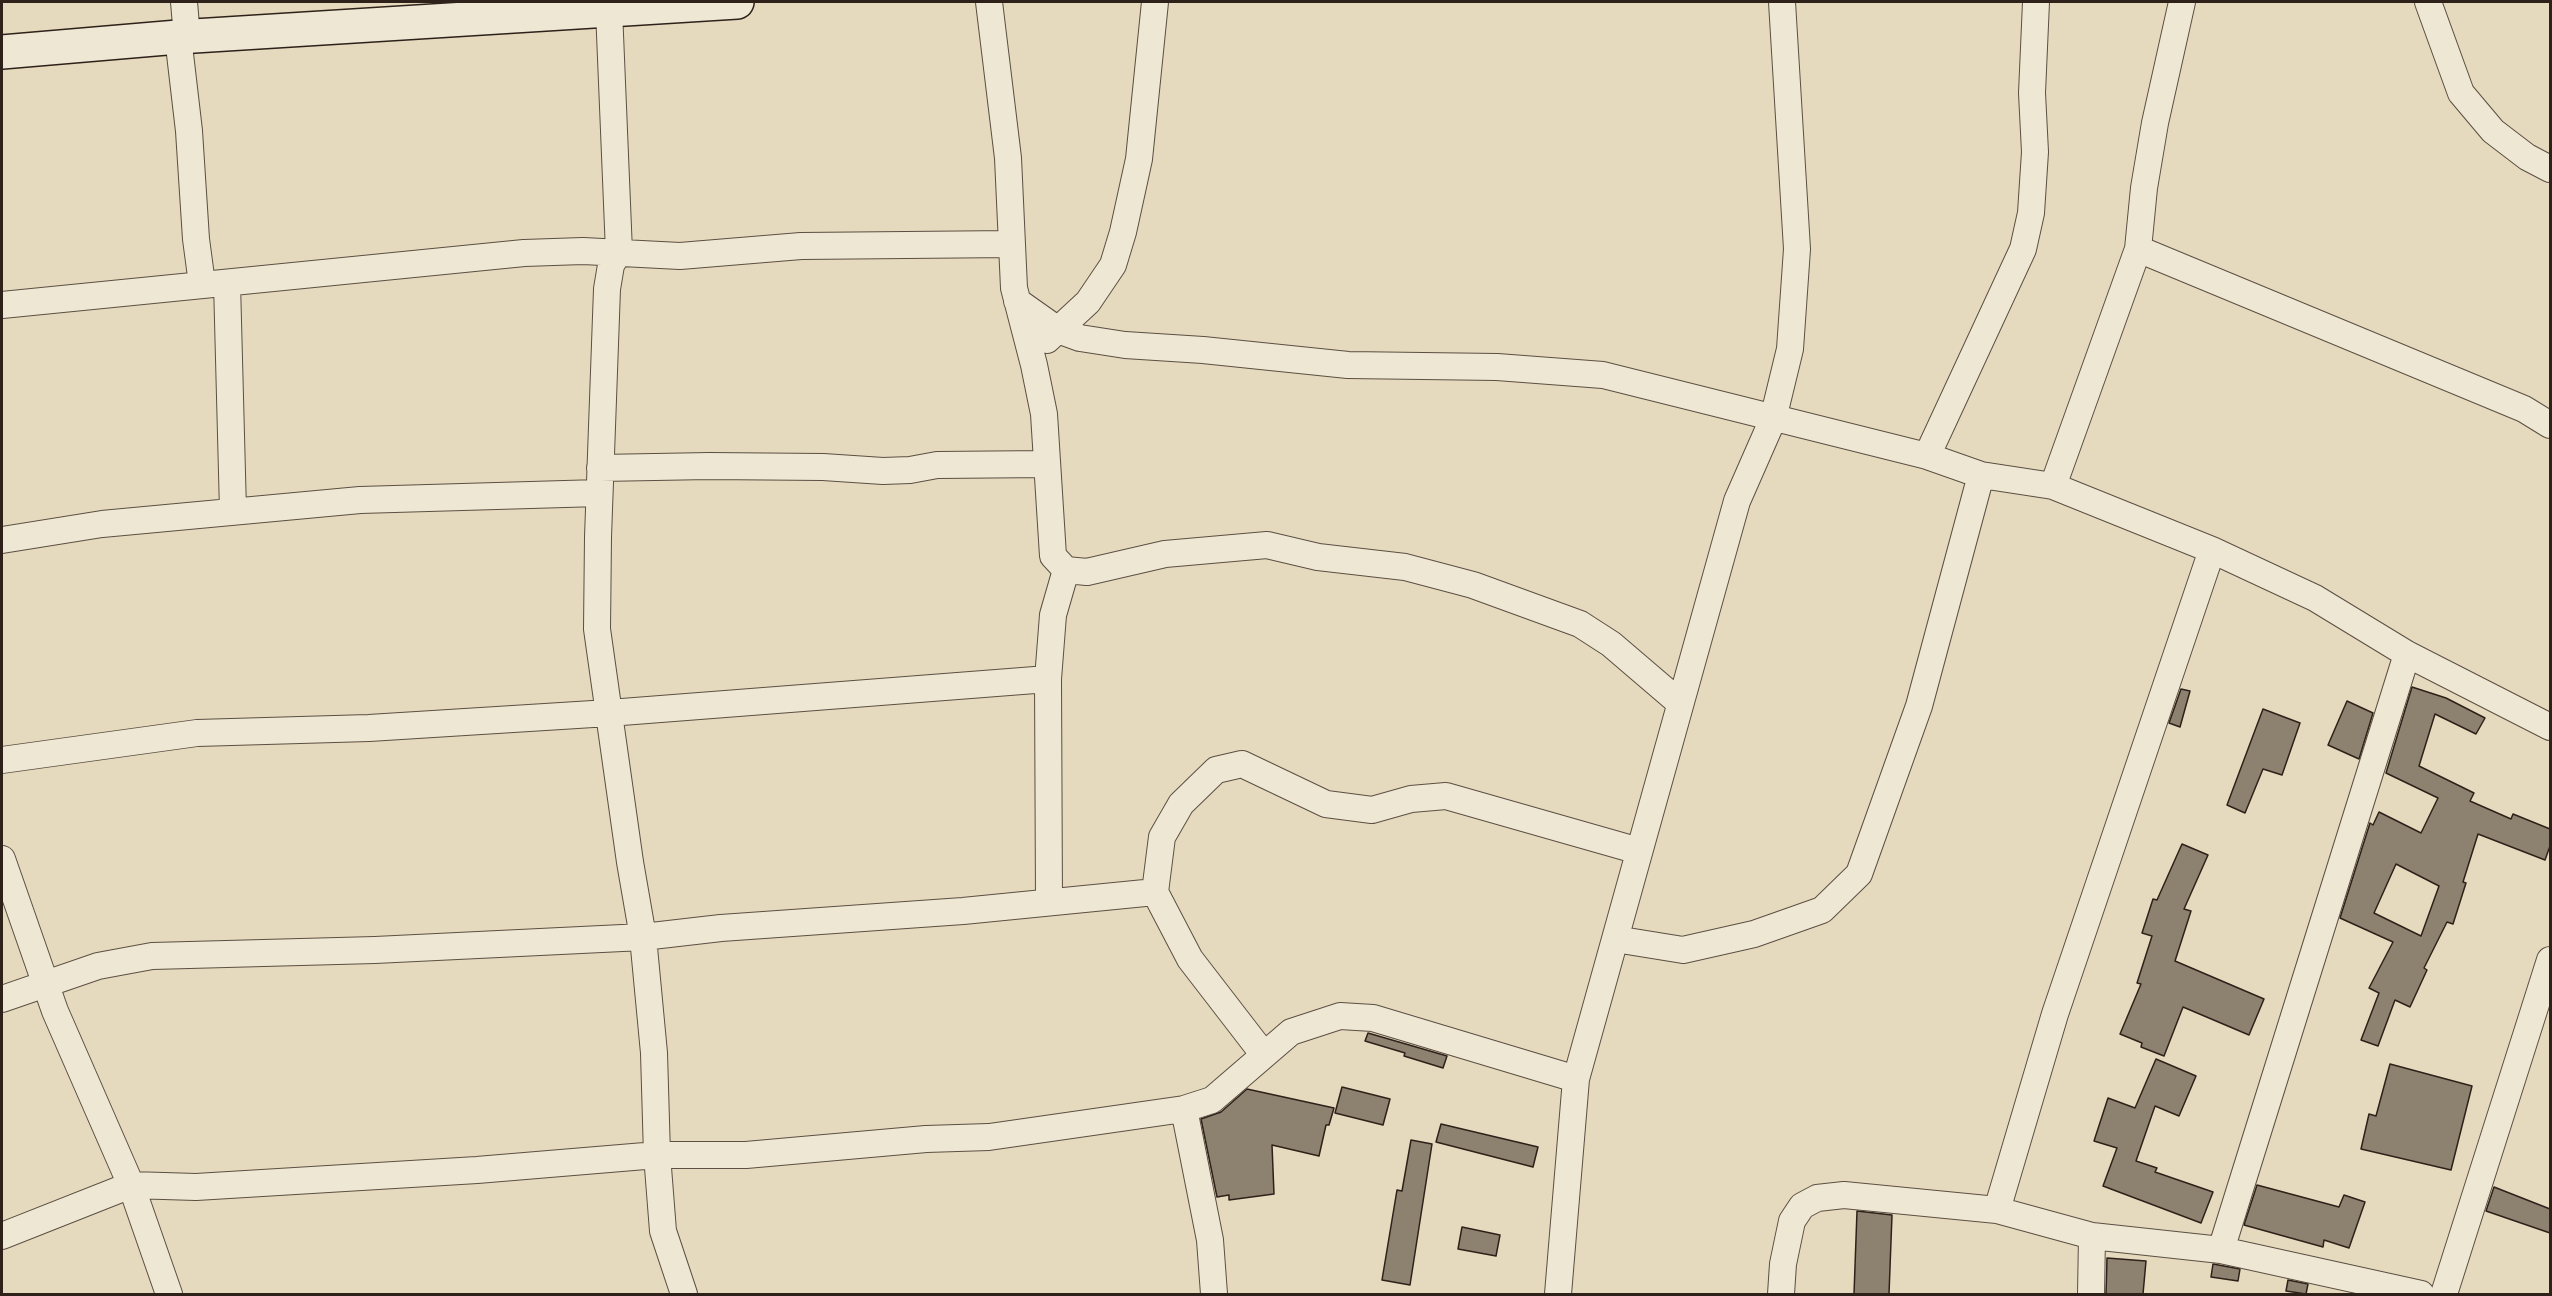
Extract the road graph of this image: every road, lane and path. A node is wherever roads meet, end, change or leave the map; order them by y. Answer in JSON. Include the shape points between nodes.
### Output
{"nodes":[{"id":1,"x":184,"y":2,"type":"edge"},
{"id":2,"x":737,"y":2,"type":"edge"},
{"id":3,"x":989,"y":2,"type":"edge"},
{"id":4,"x":1155,"y":2,"type":"edge"},
{"id":5,"x":1782,"y":2,"type":"edge"},
{"id":6,"x":2036,"y":2,"type":"edge"},
{"id":7,"x":2182,"y":2,"type":"edge"},
{"id":8,"x":2428,"y":2,"type":"edge"},
{"id":9,"x":559,"y":8,"type":"edge"},
{"id":10,"x":516,"y":9,"type":"edge"},
{"id":11,"x":609,"y":10,"type":"junction"},
{"id":12,"x":183,"y":37,"type":"junction"},
{"id":13,"x":2,"y":52,"type":"edge"},
{"id":14,"x":2550,"y":169,"type":"edge"},
{"id":15,"x":1011,"y":244,"type":"junction"},
{"id":16,"x":2138,"y":249,"type":"junction"},
{"id":17,"x":619,"y":252,"type":"junction"},
{"id":18,"x":215,"y":283,"type":"junction"},
{"id":19,"x":1017,"y":300,"type":"junction"},
{"id":20,"x":2,"y":305,"type":"edge"},
{"id":21,"x":1058,"y":330,"type":"junction"},
{"id":22,"x":1031,"y":354,"type":"junction"},
{"id":23,"x":1773,"y":418,"type":"junction"},
{"id":24,"x":2550,"y":425,"type":"edge"},
{"id":25,"x":1927,"y":456,"type":"junction"},
{"id":26,"x":1047,"y":464,"type":"junction"},
{"id":27,"x":600,"y":468,"type":"junction"},
{"id":28,"x":1981,"y":475,"type":"junction"},
{"id":29,"x":2053,"y":486,"type":"junction"},
{"id":30,"x":599,"y":493,"type":"junction"},
{"id":31,"x":233,"y":511,"type":"junction"},
{"id":32,"x":2,"y":540,"type":"edge"},
{"id":33,"x":2212,"y":550,"type":"junction"},
{"id":34,"x":1066,"y":570,"type":"junction"},
{"id":35,"x":2407,"y":654,"type":"junction"},
{"id":36,"x":1048,"y":679,"type":"junction"},
{"id":37,"x":1680,"y":703,"type":"junction"},
{"id":38,"x":609,"y":713,"type":"junction"},
{"id":39,"x":2550,"y":727,"type":"edge"},
{"id":40,"x":2,"y":760,"type":"edge"},
{"id":41,"x":1639,"y":851,"type":"junction"},
{"id":42,"x":2,"y":860,"type":"edge"},
{"id":43,"x":1155,"y":892,"type":"junction"},
{"id":44,"x":1049,"y":902,"type":"junction"},
{"id":45,"x":643,"y":937,"type":"junction"},
{"id":46,"x":1615,"y":939,"type":"junction"},
{"id":47,"x":2550,"y":960,"type":"edge"},
{"id":48,"x":47,"y":984,"type":"junction"},
{"id":49,"x":2,"y":999,"type":"edge"},
{"id":50,"x":1264,"y":1055,"type":"junction"},
{"id":51,"x":1575,"y":1079,"type":"junction"},
{"id":52,"x":1184,"y":1109,"type":"junction"},
{"id":53,"x":657,"y":1155,"type":"junction"},
{"id":54,"x":131,"y":1185,"type":"junction"},
{"id":55,"x":1997,"y":1210,"type":"junction"},
{"id":56,"x":2,"y":1236,"type":"edge"},
{"id":57,"x":2092,"y":1236,"type":"junction"},
{"id":58,"x":2221,"y":1250,"type":"junction"},
{"id":59,"x":2337,"y":1284,"type":"edge"},
{"id":60,"x":169,"y":1294,"type":"edge"},
{"id":61,"x":684,"y":1294,"type":"edge"},
{"id":62,"x":1214,"y":1294,"type":"edge"},
{"id":63,"x":1558,"y":1294,"type":"edge"},
{"id":64,"x":1781,"y":1294,"type":"edge"},
{"id":65,"x":2091,"y":1294,"type":"edge"},
{"id":66,"x":2421,"y":1294,"type":"edge"},
{"id":67,"x":2444,"y":1294,"type":"edge"}],
"edges":[{"from":1,"to":12,"type":"street"},
{"from":2,"to":11,"type":"main road"},
{"from":3,"to":15,"type":"street","via":[[1008,158]]},
{"from":4,"to":21,"type":"street","via":[[1139,159],[1113,266],[1088,302]]},
{"from":5,"to":23,"type":"street","via":[[1797,249],[1790,349]]},
{"from":6,"to":25,"type":"street","via":[[2032,93],[2035,152],[2031,213],[2023,249]]},
{"from":7,"to":16,"type":"street","via":[[2155,123]]},
{"from":8,"to":14,"type":"street","via":[[2461,93],[2493,131]]},
{"from":9,"to":10,"type":"main road"},
{"from":9,"to":11,"type":"main road"},
{"from":10,"to":12,"type":"main road"},
{"from":11,"to":17,"type":"street"},
{"from":12,"to":13,"type":"main road"},
{"from":12,"to":18,"type":"street","via":[[196,239]]},
{"from":15,"to":17,"type":"street","via":[[801,246],[680,256]]},
{"from":15,"to":19,"type":"street"},
{"from":16,"to":24,"type":"street","via":[[2524,409]]},
{"from":16,"to":29,"type":"street"},
{"from":17,"to":18,"type":"street","via":[[524,253]]},
{"from":17,"to":27,"type":"street","via":[[611,266],[607,289]]},
{"from":18,"to":20,"type":"street"},
{"from":18,"to":31,"type":"street"},
{"from":19,"to":21,"type":"street"},
{"from":19,"to":22,"type":"street"},
{"from":21,"to":22,"type":"street"},
{"from":21,"to":23,"type":"street","via":[[1080,338],[1125,345],[1348,365],[1497,367],[1603,375]]},
{"from":22,"to":26,"type":"street","via":[[1044,414]]},
{"from":23,"to":25,"type":"street"},
{"from":23,"to":37,"type":"street","via":[[1737,501]]},
{"from":25,"to":28,"type":"street"},
{"from":26,"to":27,"type":"street","via":[[937,465],[883,471],[778,466]]},
{"from":26,"to":34,"type":"street","via":[[1053,556]]},
{"from":27,"to":30,"type":"street"},
{"from":28,"to":29,"type":"street"},
{"from":28,"to":46,"type":"street","via":[[1919,706],[1859,874],[1822,910],[1754,934],[1683,950]]},
{"from":29,"to":33,"type":"street"},
{"from":30,"to":31,"type":"street","via":[[360,500]]},
{"from":30,"to":38,"type":"street","via":[[597,629]]},
{"from":31,"to":32,"type":"street","via":[[102,524]]},
{"from":33,"to":35,"type":"street","via":[[2314,598]]},
{"from":33,"to":55,"type":"street","via":[[2055,1014]]},
{"from":34,"to":36,"type":"street","via":[[1053,615]]},
{"from":34,"to":37,"type":"street","via":[[1087,572],[1165,554],[1267,545],[1318,557],[1405,567],[1473,585],[1580,624],[1611,644]]},
{"from":35,"to":39,"type":"street"},
{"from":35,"to":58,"type":"street"},
{"from":36,"to":38,"type":"street"},
{"from":36,"to":44,"type":"street"},
{"from":37,"to":41,"type":"street"},
{"from":38,"to":40,"type":"street","via":[[369,728],[197,733]]},
{"from":38,"to":45,"type":"street"},
{"from":41,"to":43,"type":"street","via":[[1446,796],[1411,799],[1372,810],[1326,804],[1242,764],[1216,770],[1181,804],[1162,837]]},
{"from":41,"to":46,"type":"street"},
{"from":42,"to":48,"type":"street"},
{"from":43,"to":44,"type":"street"},
{"from":43,"to":50,"type":"street","via":[[1190,959]]},
{"from":44,"to":45,"type":"street"},
{"from":45,"to":48,"type":"street","via":[[152,956],[98,966]]},
{"from":45,"to":53,"type":"street","via":[[654,1053]]},
{"from":46,"to":51,"type":"street"},
{"from":47,"to":67,"type":"street"},
{"from":48,"to":49,"type":"street"},
{"from":48,"to":54,"type":"street","via":[[55,1011]]},
{"from":50,"to":51,"type":"street","via":[[1291,1032],[1340,1016],[1373,1018]]},
{"from":50,"to":52,"type":"street","via":[[1212,1100]]},
{"from":51,"to":63,"type":"street"},
{"from":52,"to":53,"type":"street","via":[[989,1137],[746,1155]]},
{"from":52,"to":62,"type":"street","via":[[1210,1240]]},
{"from":53,"to":54,"type":"street","via":[[196,1187]]},
{"from":53,"to":61,"type":"street","via":[[663,1231]]},
{"from":54,"to":56,"type":"street"},
{"from":54,"to":60,"type":"street"},
{"from":55,"to":57,"type":"street"},
{"from":55,"to":64,"type":"street","via":[[1844,1194],[1817,1198],[1802,1206],[1792,1221]]},
{"from":57,"to":58,"type":"street"},
{"from":57,"to":65,"type":"street"},
{"from":58,"to":59,"type":"street"},
{"from":59,"to":66,"type":"street"}]}
